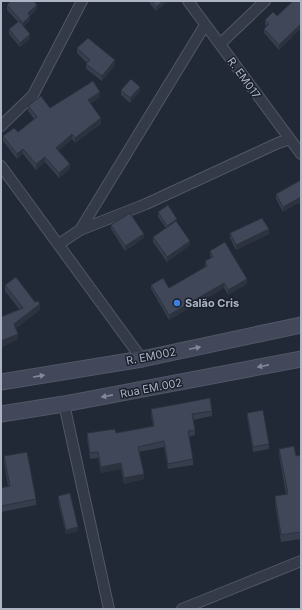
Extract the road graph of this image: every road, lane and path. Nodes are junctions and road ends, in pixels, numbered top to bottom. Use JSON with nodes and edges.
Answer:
{"nodes":[{"id":1,"x":82,"y":1,"type":"edge"},
{"id":2,"x":188,"y":1,"type":"edge"},
{"id":3,"x":265,"y":1,"type":"edge"},
{"id":4,"x":206,"y":25,"type":"junction"},
{"id":5,"x":220,"y":44,"type":"junction"},
{"id":6,"x":1,"y":126,"type":"edge"},
{"id":7,"x":297,"y":146,"type":"edge"},
{"id":8,"x":1,"y":166,"type":"edge"},
{"id":9,"x":80,"y":230,"type":"junction"},
{"id":10,"x":59,"y":244,"type":"junction"},
{"id":11,"x":301,"y":326,"type":"edge"},
{"id":12,"x":142,"y":359,"type":"junction"},
{"id":13,"x":301,"y":359,"type":"edge"},
{"id":14,"x":1,"y":382,"type":"edge"},
{"id":15,"x":64,"y":404,"type":"junction"},
{"id":16,"x":1,"y":414,"type":"edge"},
{"id":17,"x":301,"y":561,"type":"edge"},
{"id":18,"x":109,"y":609,"type":"edge"},
{"id":19,"x":182,"y":609,"type":"edge"}],
"edges":[{"from":1,"to":6,"type":"street"},
{"from":2,"to":4,"type":"street","name":"R. EM017"},
{"from":3,"to":5,"type":"street"},
{"from":4,"to":5,"type":"street","name":"R. EM017"},
{"from":4,"to":9,"type":"street"},
{"from":5,"to":7,"type":"street","name":"R. EM017"},
{"from":7,"to":9,"type":"street"},
{"from":8,"to":10,"type":"street"},
{"from":9,"to":10,"type":"street"},
{"from":10,"to":12,"type":"street"},
{"from":12,"to":11,"type":"street","name":"R. EM002","one_way":true},
{"from":14,"to":12,"type":"street","name":"R. EM002","one_way":true},
{"from":13,"to":15,"type":"street","name":"Rua EM.002","one_way":true},
{"from":15,"to":16,"type":"street","name":"Rua EM.002"},
{"from":15,"to":18,"type":"street"},
{"from":17,"to":19,"type":"street"}]}
